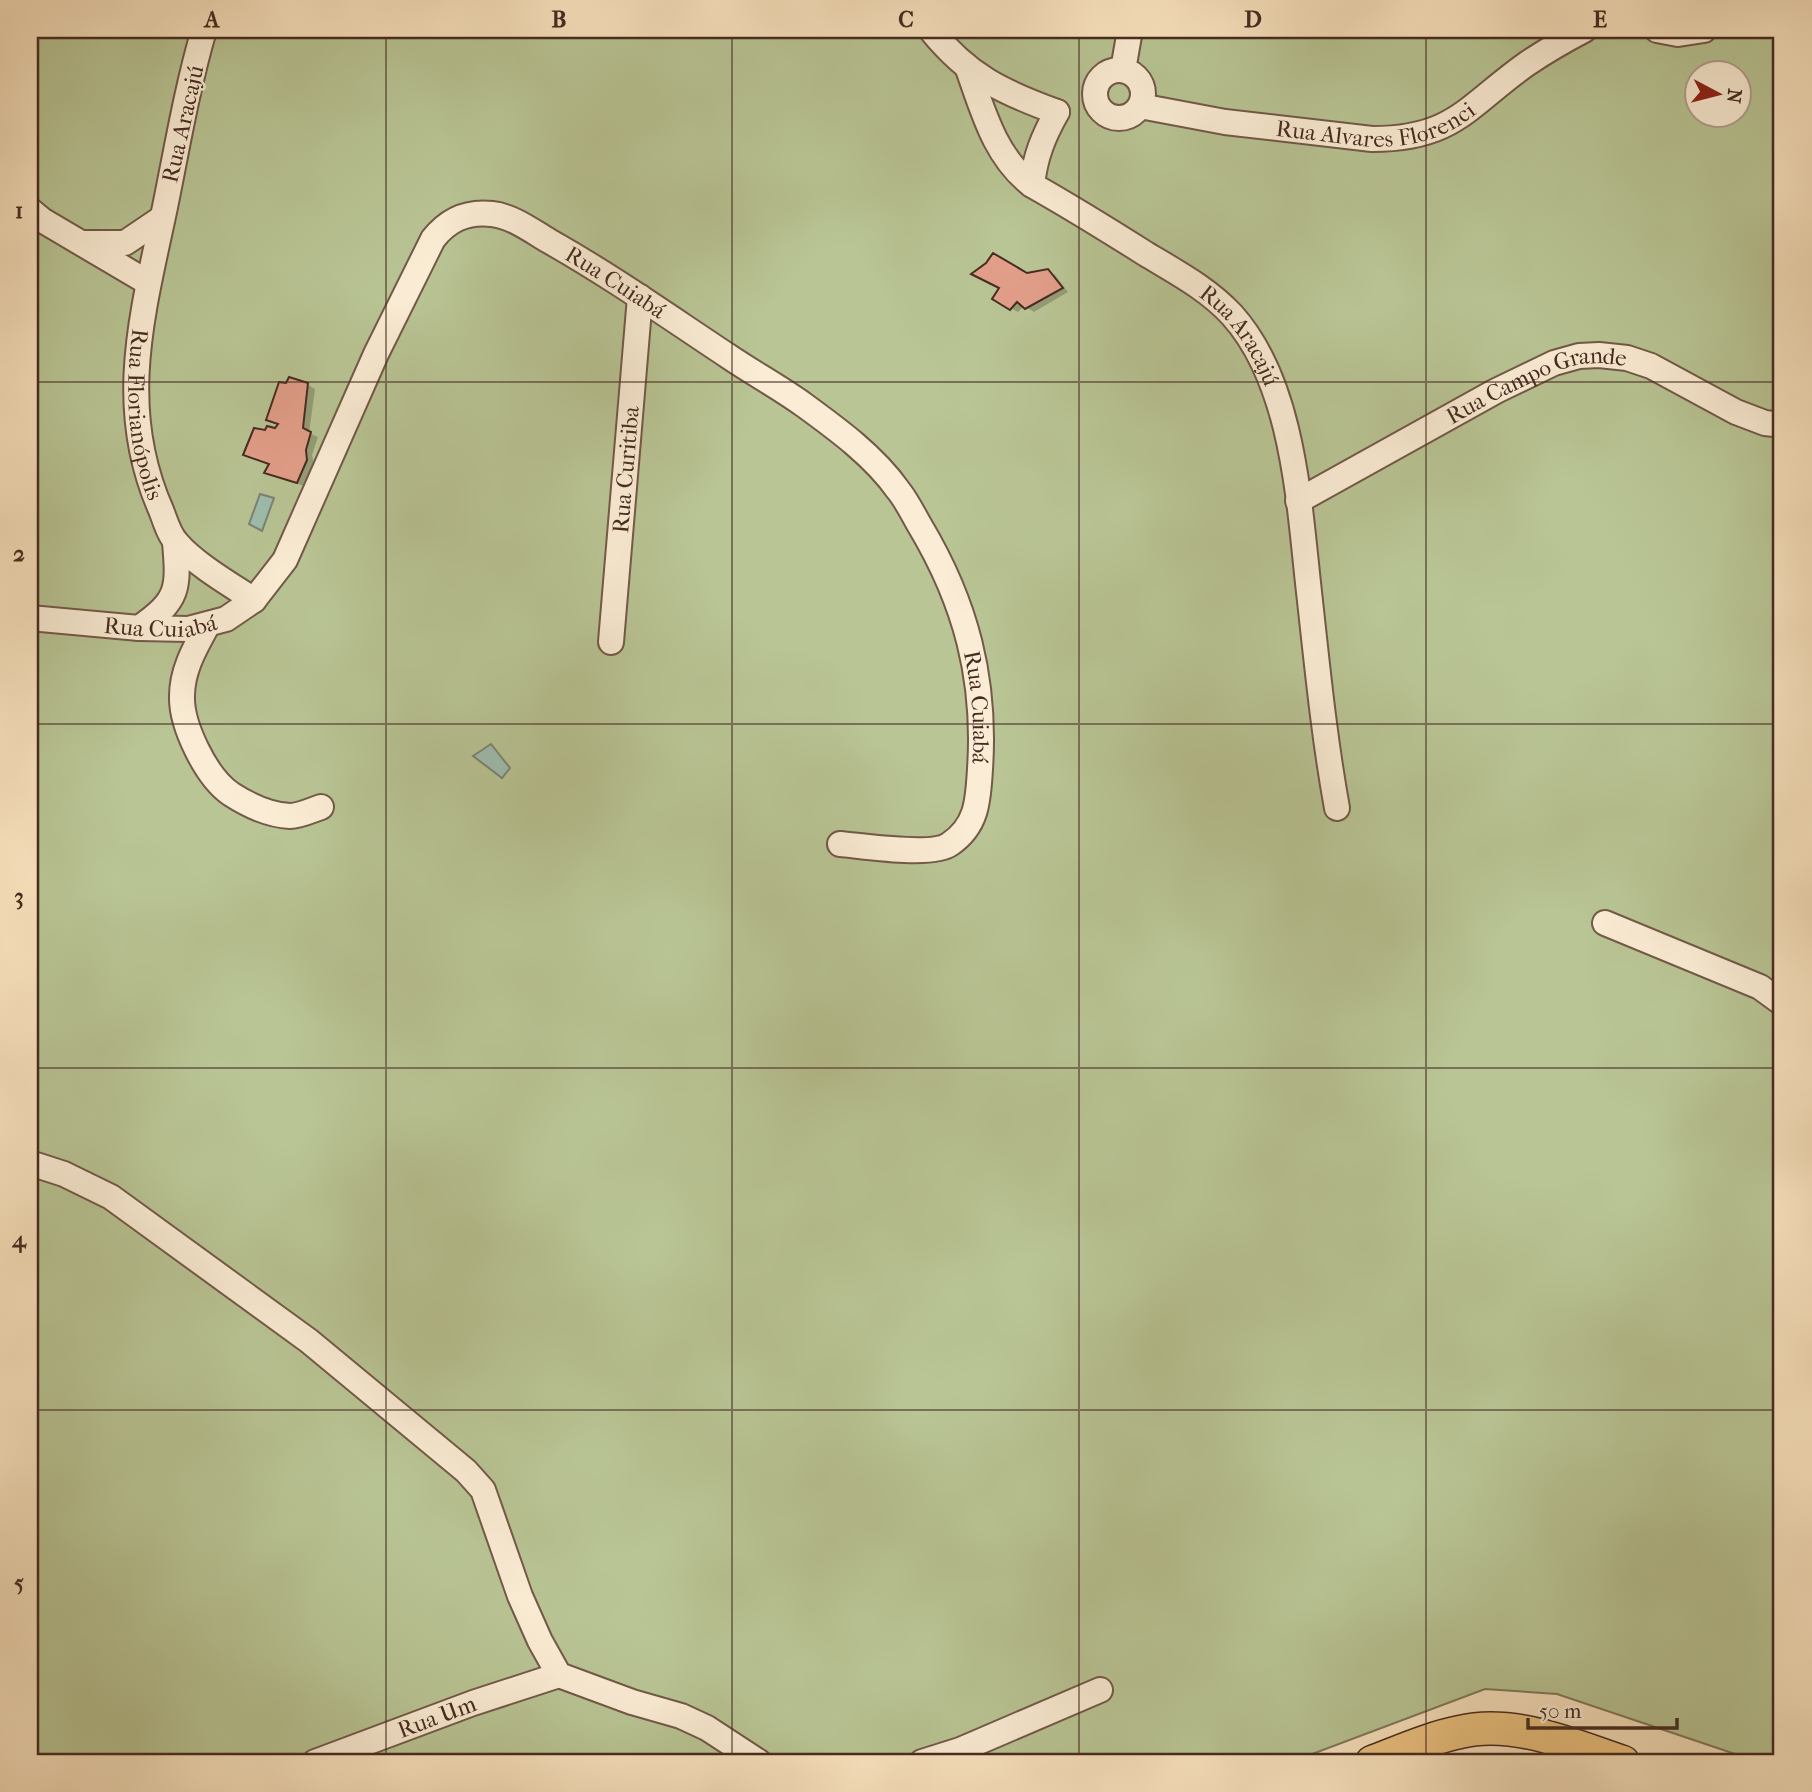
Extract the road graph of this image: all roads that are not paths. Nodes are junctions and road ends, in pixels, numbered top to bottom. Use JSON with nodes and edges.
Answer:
{"nodes":[{"id":1,"x":204,"y":30,"type":"edge"},
{"id":2,"x":931,"y":30,"type":"edge"},
{"id":3,"x":1130,"y":30,"type":"edge"},
{"id":4,"x":1584,"y":30,"type":"edge"},
{"id":5,"x":1657,"y":30,"type":"edge"},
{"id":6,"x":1704,"y":30,"type":"edge"},
{"id":7,"x":968,"y":69,"type":"junction"},
{"id":8,"x":1123,"y":70,"type":"junction"},
{"id":9,"x":1096,"y":101,"type":"junction"},
{"id":10,"x":1140,"y":106,"type":"junction"},
{"id":11,"x":1056,"y":112,"type":"junction"},
{"id":12,"x":1032,"y":185,"type":"junction"},
{"id":13,"x":30,"y":210,"type":"edge"},
{"id":14,"x":162,"y":218,"type":"junction"},
{"id":15,"x":78,"y":242,"type":"junction"},
{"id":16,"x":148,"y":282,"type":"junction"},
{"id":17,"x":640,"y":297,"type":"junction"},
{"id":18,"x":1782,"y":425,"type":"edge"},
{"id":19,"x":1298,"y":501,"type":"junction"},
{"id":20,"x":175,"y":542,"type":"junction"},
{"id":21,"x":254,"y":600,"type":"junction"},
{"id":22,"x":30,"y":618,"type":"edge"},
{"id":23,"x":207,"y":626,"type":"junction"},
{"id":24,"x":139,"y":628,"type":"junction"},
{"id":25,"x":611,"y":642,"type":"dead end"},
{"id":26,"x":321,"y":807,"type":"dead end"},
{"id":27,"x":1338,"y":808,"type":"dead end"},
{"id":28,"x":840,"y":844,"type":"dead end"},
{"id":29,"x":1605,"y":923,"type":"dead end"},
{"id":30,"x":1782,"y":1003,"type":"edge"},
{"id":31,"x":30,"y":1163,"type":"edge"},
{"id":32,"x":559,"y":1675,"type":"junction"},
{"id":33,"x":1100,"y":1690,"type":"dead end"},
{"id":34,"x":315,"y":1762,"type":"edge"},
{"id":35,"x":760,"y":1762,"type":"edge"},
{"id":36,"x":922,"y":1762,"type":"edge"},
{"id":37,"x":1373,"y":1762,"type":"edge"},
{"id":38,"x":1623,"y":1762,"type":"edge"}],
"edges":[{"from":1,"to":14,"type":"street","name":"Rua Aracajú"},
{"from":2,"to":7,"type":"street"},
{"from":3,"to":8,"type":"street"},
{"from":4,"to":10,"type":"street","name":"Rua Alvares Florenci"},
{"from":5,"to":6,"type":"street"},
{"from":7,"to":11,"type":"street"},
{"from":7,"to":12,"type":"street","name":"Rua Aracajú"},
{"from":8,"to":9,"type":"street"},
{"from":8,"to":10,"type":"street"},
{"from":9,"to":10,"type":"street"},
{"from":9,"to":11,"type":"street"},
{"from":11,"to":12,"type":"street"},
{"from":12,"to":19,"type":"street","name":"Rua Aracajú"},
{"from":13,"to":15,"type":"street"},
{"from":14,"to":15,"type":"street"},
{"from":14,"to":16,"type":"street","name":"Rua Aracajú"},
{"from":15,"to":16,"type":"street"},
{"from":16,"to":20,"type":"street","name":"Rua Florianópolis"},
{"from":17,"to":21,"type":"street","name":"Rua Cuiabá"},
{"from":17,"to":25,"type":"street","name":"Rua Curitiba"},
{"from":17,"to":28,"type":"street","name":"Rua Cuiabá"},
{"from":18,"to":19,"type":"street","name":"Rua Campo Grande"},
{"from":19,"to":27,"type":"street","name":"Rua Aracajú"},
{"from":20,"to":21,"type":"street","name":"Rua Florianópolis"},
{"from":20,"to":24,"type":"street","name":"Rua Florianópolis"},
{"from":21,"to":23,"type":"street","name":"Rua Cuiabá"},
{"from":22,"to":24,"type":"street","name":"Rua Cuiabá"},
{"from":23,"to":24,"type":"street","name":"Rua Cuiabá"},
{"from":23,"to":26,"type":"street"},
{"from":29,"to":30,"type":"street"},
{"from":31,"to":32,"type":"street"},
{"from":32,"to":34,"type":"street","name":"Rua Um"},
{"from":32,"to":35,"type":"street"},
{"from":33,"to":36,"type":"street"},
{"from":37,"to":38,"type":"main road"}]}
